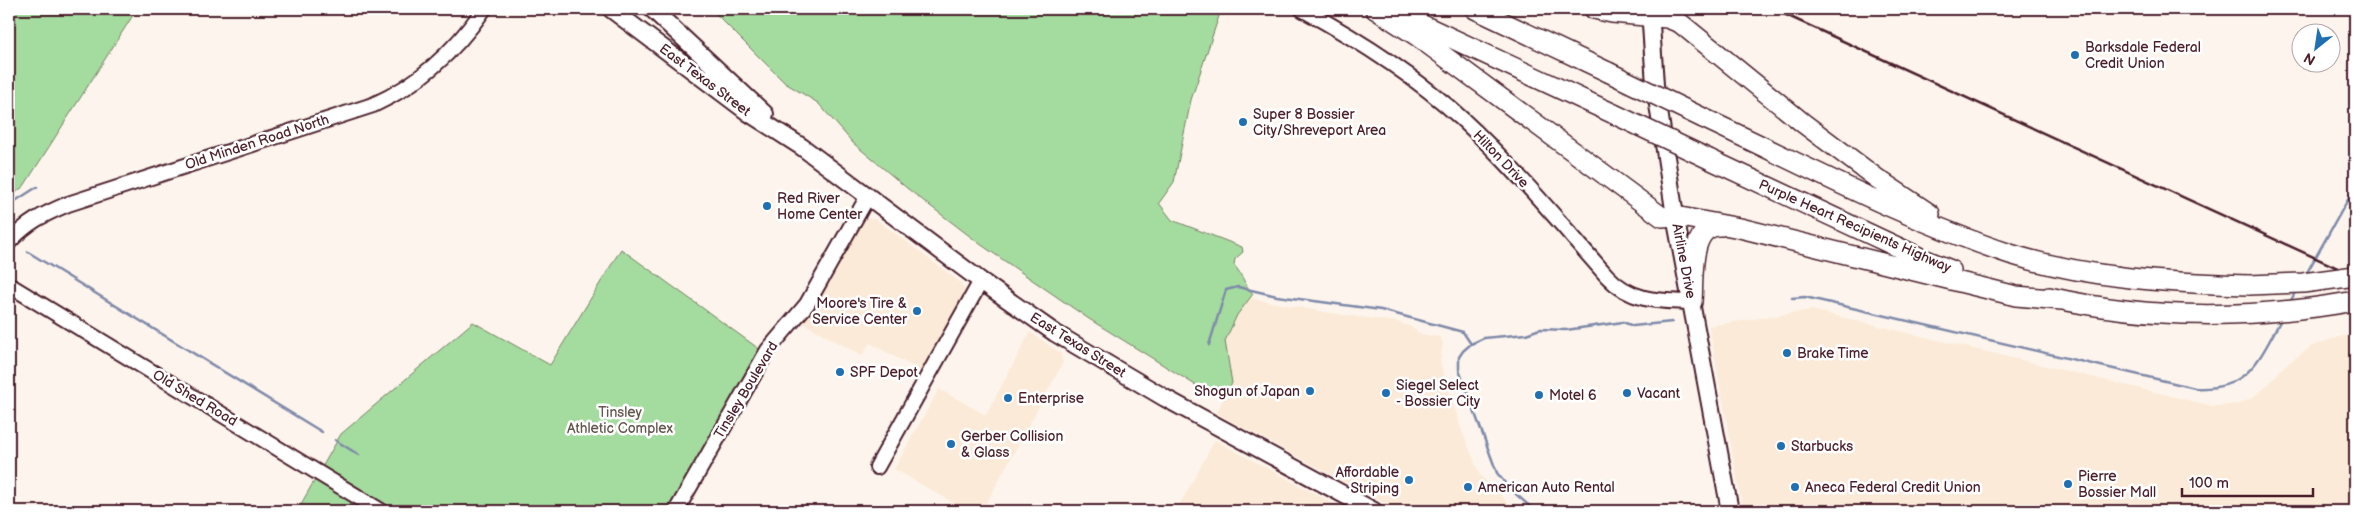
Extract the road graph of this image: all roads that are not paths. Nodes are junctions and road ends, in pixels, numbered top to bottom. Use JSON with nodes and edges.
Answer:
{"nodes":[{"id":1,"x":484,"y":9,"type":"edge"},
{"id":2,"x":610,"y":9,"type":"edge"},
{"id":3,"x":652,"y":9,"type":"edge"},
{"id":4,"x":669,"y":9,"type":"edge"},
{"id":5,"x":1302,"y":9,"type":"edge"},
{"id":6,"x":1376,"y":9,"type":"edge"},
{"id":7,"x":1388,"y":9,"type":"edge"},
{"id":8,"x":1475,"y":9,"type":"edge"},
{"id":9,"x":1594,"y":9,"type":"edge"},
{"id":10,"x":1649,"y":12,"type":"edge"},
{"id":11,"x":764,"y":113,"type":"junction"},
{"id":12,"x":802,"y":147,"type":"junction"},
{"id":13,"x":868,"y":196,"type":"junction"},
{"id":14,"x":1675,"y":216,"type":"junction"},
{"id":15,"x":1740,"y":228,"type":"junction"},
{"id":16,"x":9,"y":242,"type":"edge"},
{"id":17,"x":1981,"y":243,"type":"junction"},
{"id":18,"x":2355,"y":276,"type":"edge"},
{"id":19,"x":981,"y":281,"type":"junction"},
{"id":20,"x":9,"y":285,"type":"edge"},
{"id":21,"x":2062,"y":300,"type":"junction"},
{"id":22,"x":2355,"y":301,"type":"edge"},
{"id":23,"x":1692,"y":302,"type":"junction"},
{"id":24,"x":877,"y":467,"type":"dead end"},
{"id":25,"x":381,"y":511,"type":"edge"},
{"id":26,"x":676,"y":511,"type":"edge"},
{"id":27,"x":1374,"y":511,"type":"edge"},
{"id":28,"x":1730,"y":511,"type":"edge"}],
"edges":[{"from":1,"to":16,"type":"street","name":"Old Minden Road North"},
{"from":2,"to":12,"type":"main road","name":"East Texas Street"},
{"from":3,"to":11,"type":"main road","name":"East Texas Street"},
{"from":4,"to":11,"type":"main road"},
{"from":5,"to":23,"type":"street","name":"Hilton Drive"},
{"from":6,"to":14,"type":"highway"},
{"from":7,"to":21,"type":"highway","name":"Purple Heart Recipients Highway","bridge":true},
{"from":8,"to":17,"type":"highway","bridge":true},
{"from":9,"to":10,"type":"highway"},
{"from":10,"to":14,"type":"main road","name":"Airline Drive"},
{"from":10,"to":17,"type":"highway"},
{"from":11,"to":12,"type":"main road","name":"East Texas Street"},
{"from":12,"to":13,"type":"main road","name":"East Texas Street"},
{"from":13,"to":19,"type":"main road","name":"East Texas Street"},
{"from":13,"to":26,"type":"street","name":"Tinsley Boulevard"},
{"from":14,"to":15,"type":"highway"},
{"from":14,"to":23,"type":"main road","name":"Airline Drive"},
{"from":15,"to":21,"type":"highway"},
{"from":15,"to":23,"type":"highway"},
{"from":17,"to":18,"type":"highway","bridge":true},
{"from":19,"to":24,"type":"street"},
{"from":19,"to":27,"type":"main road","name":"East Texas Street"},
{"from":20,"to":25,"type":"street","name":"Old Shed Road"},
{"from":21,"to":22,"type":"highway","name":"Purple Heart Recipients Highway"},
{"from":23,"to":28,"type":"main road","name":"Airline Drive"}]}
